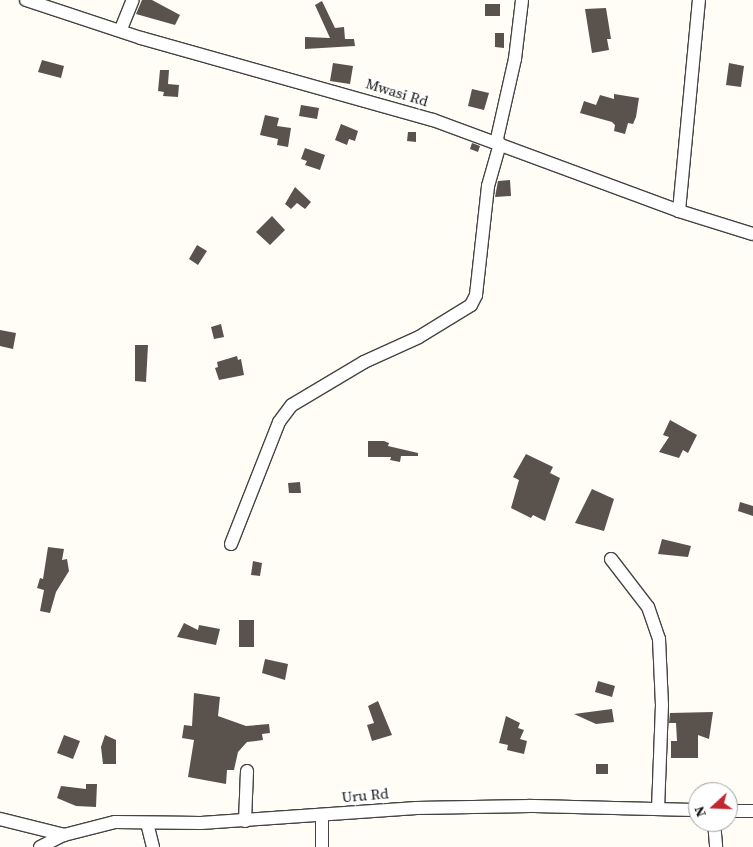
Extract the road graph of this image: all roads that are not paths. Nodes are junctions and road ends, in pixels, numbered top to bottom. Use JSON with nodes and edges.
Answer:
{"nodes":[{"id":1,"x":26,"y":0,"type":"edge"},
{"id":2,"x":133,"y":0,"type":"edge"},
{"id":3,"x":522,"y":0,"type":"edge"},
{"id":4,"x":699,"y":0,"type":"edge"},
{"id":5,"x":121,"y":29,"type":"junction"},
{"id":6,"x":498,"y":143,"type":"junction"},
{"id":7,"x":679,"y":211,"type":"junction"},
{"id":8,"x":753,"y":234,"type":"edge"},
{"id":9,"x":231,"y":544,"type":"dead end"},
{"id":10,"x":611,"y":559,"type":"dead end"},
{"id":11,"x":247,"y":771,"type":"dead end"},
{"id":12,"x":658,"y":809,"type":"junction"},
{"id":13,"x":688,"y":810,"type":"edge"},
{"id":14,"x":738,"y":811,"type":"edge"},
{"id":15,"x":753,"y":811,"type":"edge"},
{"id":16,"x":322,"y":815,"type":"junction"},
{"id":17,"x":0,"y":819,"type":"edge"},
{"id":18,"x":245,"y":821,"type":"junction"},
{"id":19,"x":147,"y":823,"type":"junction"},
{"id":20,"x":715,"y":832,"type":"edge"},
{"id":21,"x":64,"y":835,"type":"junction"},
{"id":22,"x":40,"y":847,"type":"edge"},
{"id":23,"x":153,"y":847,"type":"edge"},
{"id":24,"x":322,"y":847,"type":"edge"},
{"id":25,"x":716,"y":847,"type":"edge"}],
"edges":[{"from":1,"to":5,"type":"street","name":"Mwasi Rd"},
{"from":2,"to":5,"type":"street"},
{"from":3,"to":6,"type":"street"},
{"from":4,"to":7,"type":"street"},
{"from":5,"to":6,"type":"street","name":"Mwasi Rd"},
{"from":6,"to":7,"type":"street","name":"Mwasi Rd"},
{"from":6,"to":9,"type":"street"},
{"from":7,"to":8,"type":"street","name":"Mwasi Rd"},
{"from":10,"to":12,"type":"street"},
{"from":11,"to":18,"type":"street"},
{"from":12,"to":13,"type":"street","name":"Uru Rd"},
{"from":12,"to":16,"type":"street","name":"Uru Rd"},
{"from":14,"to":15,"type":"street"},
{"from":16,"to":18,"type":"street","name":"Uru Rd"},
{"from":16,"to":24,"type":"street"},
{"from":17,"to":21,"type":"street"},
{"from":18,"to":19,"type":"street","name":"Uru Rd"},
{"from":19,"to":21,"type":"street","name":"Uru Rd"},
{"from":19,"to":23,"type":"street"},
{"from":20,"to":25,"type":"street"},
{"from":21,"to":22,"type":"street","name":"Uru Rd"}]}
